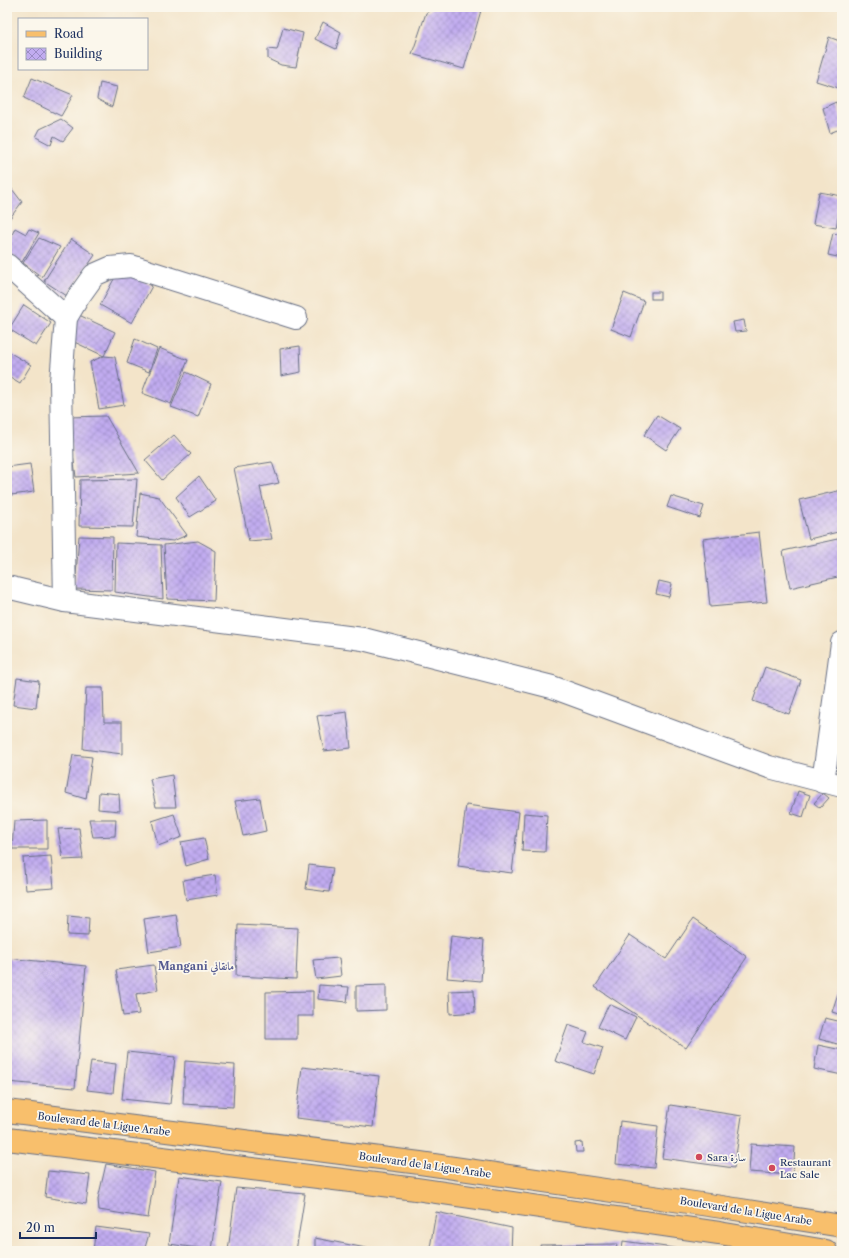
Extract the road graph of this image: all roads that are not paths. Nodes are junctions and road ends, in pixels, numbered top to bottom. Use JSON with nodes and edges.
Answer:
{"nodes":[{"id":1,"x":7,"y":265,"type":"edge"},
{"id":2,"x":66,"y":318,"type":"junction"},
{"id":3,"x":296,"y":318,"type":"dead end"},
{"id":4,"x":7,"y":587,"type":"edge"},
{"id":5,"x":65,"y":601,"type":"junction"},
{"id":6,"x":842,"y":642,"type":"edge"},
{"id":7,"x":832,"y":784,"type":"edge"},
{"id":8,"x":7,"y":1111,"type":"edge"},
{"id":9,"x":172,"y":1133,"type":"junction"},
{"id":10,"x":7,"y":1139,"type":"edge"},
{"id":11,"x":169,"y":1159,"type":"junction"},
{"id":12,"x":420,"y":1163,"type":"junction"},
{"id":13,"x":416,"y":1189,"type":"junction"},
{"id":14,"x":722,"y":1206,"type":"junction"},
{"id":15,"x":842,"y":1226,"type":"edge"},
{"id":16,"x":719,"y":1233,"type":"junction"},
{"id":17,"x":826,"y":1251,"type":"edge"}],
"edges":[{"from":1,"to":2,"type":"street"},
{"from":2,"to":3,"type":"street"},
{"from":2,"to":5,"type":"street"},
{"from":4,"to":5,"type":"street"},
{"from":5,"to":7,"type":"street"},
{"from":6,"to":7,"type":"street"},
{"from":8,"to":9,"type":"main road","name":"Boulevard de la Ligue Arabe"},
{"from":9,"to":11,"type":"main road"},
{"from":9,"to":12,"type":"main road","name":"Boulevard de la Ligue Arabe"},
{"from":10,"to":11,"type":"main road"},
{"from":11,"to":13,"type":"main road"},
{"from":12,"to":13,"type":"main road"},
{"from":12,"to":14,"type":"main road","name":"Boulevard de la Ligue Arabe"},
{"from":13,"to":16,"type":"main road"},
{"from":14,"to":15,"type":"main road","name":"Boulevard de la Ligue Arabe"},
{"from":14,"to":16,"type":"main road"},
{"from":16,"to":17,"type":"main road"}]}
